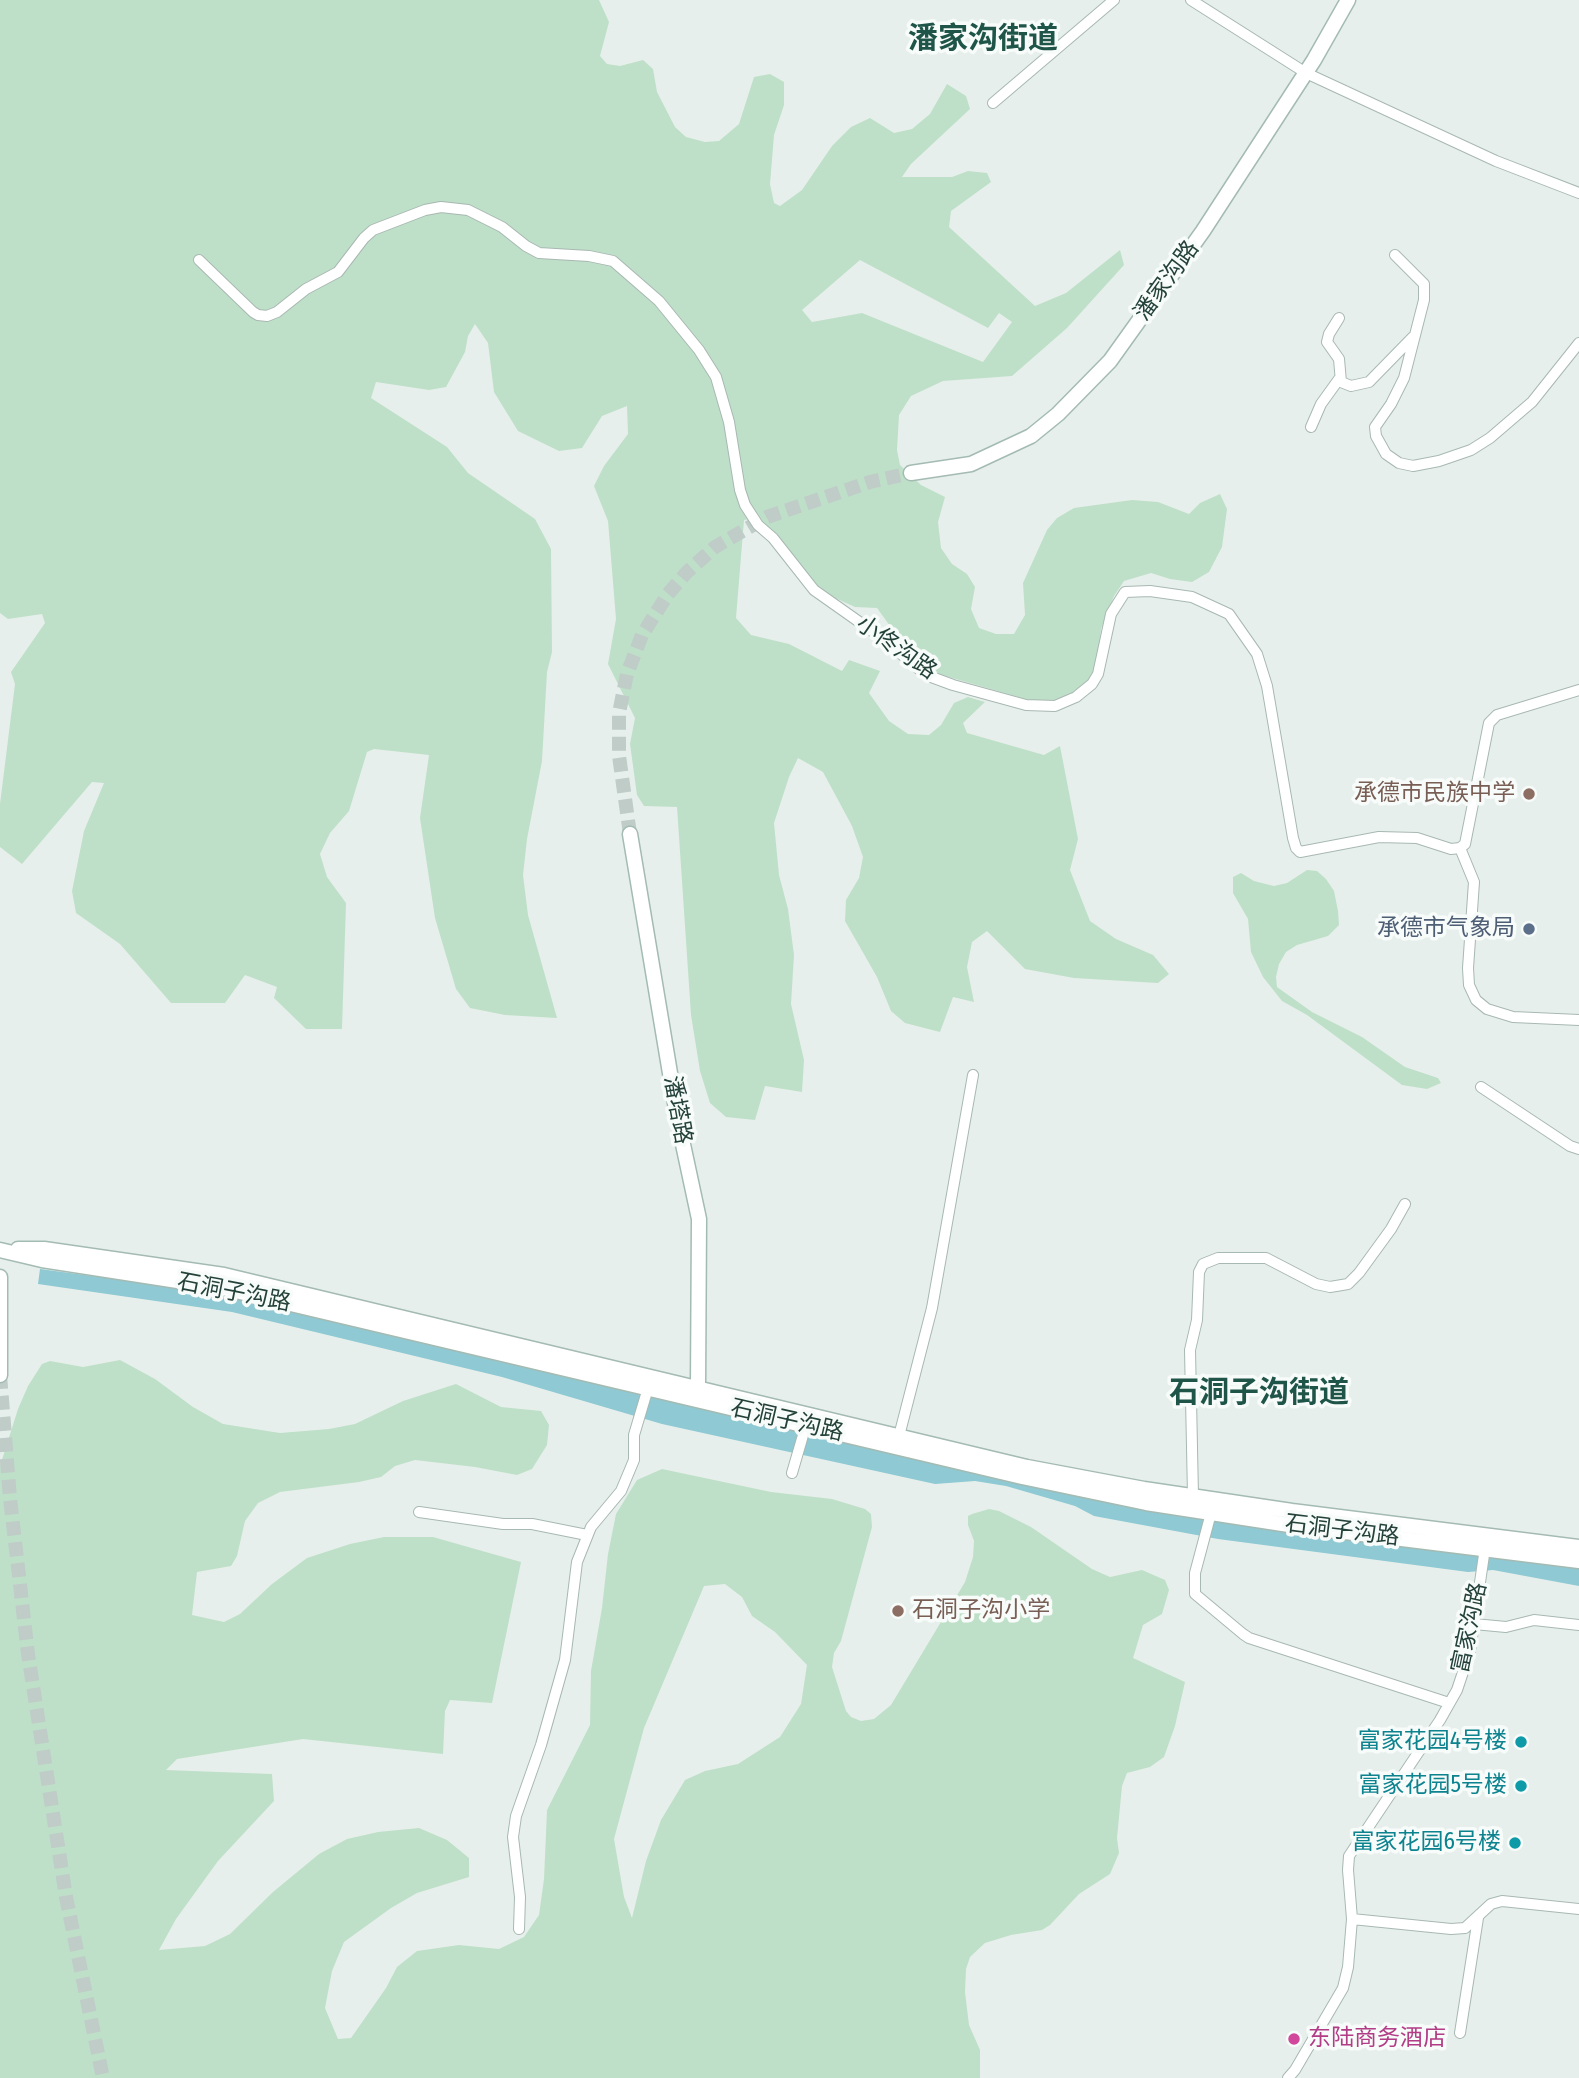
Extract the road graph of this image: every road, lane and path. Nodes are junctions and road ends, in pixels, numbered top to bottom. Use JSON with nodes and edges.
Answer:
{"nodes":[{"id":1,"x":1114,"y":0,"type":"edge"},
{"id":2,"x":1191,"y":0,"type":"edge"},
{"id":3,"x":1348,"y":0,"type":"edge"},
{"id":4,"x":1306,"y":72,"type":"junction"},
{"id":5,"x":993,"y":103,"type":"dead end"},
{"id":6,"x":1579,"y":193,"type":"edge"},
{"id":7,"x":1395,"y":255,"type":"dead end"},
{"id":8,"x":199,"y":260,"type":"dead end"},
{"id":9,"x":1339,"y":318,"type":"dead end"},
{"id":10,"x":1416,"y":333,"type":"junction"},
{"id":11,"x":1579,"y":343,"type":"edge"},
{"id":12,"x":1339,"y":379,"type":"junction"},
{"id":13,"x":1311,"y":427,"type":"dead end"},
{"id":14,"x":911,"y":473,"type":"tunnel mouth"},
{"id":15,"x":1579,"y":690,"type":"edge"},
{"id":16,"x":630,"y":834,"type":"tunnel mouth"},
{"id":17,"x":1460,"y":848,"type":"junction"},
{"id":18,"x":1579,"y":1020,"type":"edge"},
{"id":19,"x":974,"y":1075,"type":"dead end"},
{"id":20,"x":1481,"y":1087,"type":"dead end"},
{"id":21,"x":1579,"y":1149,"type":"edge"},
{"id":22,"x":1405,"y":1204,"type":"dead end"},
{"id":23,"x":0,"y":1249,"type":"edge"},
{"id":24,"x":0,"y":1277,"type":"edge"},
{"id":25,"x":1,"y":1375,"type":"edge"},
{"id":26,"x":698,"y":1387,"type":"junction"},
{"id":27,"x":647,"y":1390,"type":"junction"},
{"id":28,"x":805,"y":1428,"type":"junction"},
{"id":29,"x":900,"y":1436,"type":"junction"},
{"id":30,"x":792,"y":1473,"type":"dead end"},
{"id":31,"x":1193,"y":1496,"type":"junction"},
{"id":32,"x":419,"y":1512,"type":"dead end"},
{"id":33,"x":1211,"y":1514,"type":"junction"},
{"id":34,"x":587,"y":1535,"type":"junction"},
{"id":35,"x":1579,"y":1547,"type":"edge"},
{"id":36,"x":1485,"y":1550,"type":"junction"},
{"id":37,"x":1579,"y":1561,"type":"edge"},
{"id":38,"x":1474,"y":1624,"type":"junction"},
{"id":39,"x":1579,"y":1625,"type":"edge"},
{"id":40,"x":1449,"y":1703,"type":"junction"},
{"id":41,"x":1579,"y":1909,"type":"edge"},
{"id":42,"x":1478,"y":1918,"type":"junction"},
{"id":43,"x":1352,"y":1919,"type":"junction"},
{"id":44,"x":519,"y":1929,"type":"dead end"},
{"id":45,"x":1460,"y":2033,"type":"dead end"},
{"id":46,"x":1288,"y":2078,"type":"edge"}],
"edges":[{"from":1,"to":5,"type":"street"},
{"from":2,"to":4,"type":"street"},
{"from":3,"to":4,"type":"main road","name":"潘家沟路"},
{"from":4,"to":6,"type":"street"},
{"from":4,"to":14,"type":"main road","name":"潘家沟路"},
{"from":7,"to":10,"type":"street"},
{"from":8,"to":17,"type":"street","name":"小佟沟路"},
{"from":9,"to":12,"type":"street"},
{"from":10,"to":11,"type":"street"},
{"from":10,"to":12,"type":"street"},
{"from":12,"to":13,"type":"street"},
{"from":15,"to":17,"type":"street"},
{"from":16,"to":26,"type":"main road","name":"潘塔路"},
{"from":17,"to":18,"type":"street"},
{"from":19,"to":29,"type":"street"},
{"from":20,"to":21,"type":"street"},
{"from":22,"to":31,"type":"street"},
{"from":23,"to":26,"type":"main road","name":"石洞子沟路"},
{"from":23,"to":27,"type":"main road","name":"石洞子沟路"},
{"from":24,"to":25,"type":"main road"},
{"from":26,"to":29,"type":"main road","name":"石洞子沟路"},
{"from":27,"to":28,"type":"main road","name":"石洞子沟路"},
{"from":27,"to":34,"type":"street"},
{"from":28,"to":30,"type":"street"},
{"from":28,"to":33,"type":"main road","name":"石洞子沟路"},
{"from":29,"to":31,"type":"main road","name":"石洞子沟路"},
{"from":31,"to":35,"type":"main road","name":"石洞子沟路"},
{"from":32,"to":34,"type":"street"},
{"from":33,"to":36,"type":"main road","name":"石洞子沟路"},
{"from":33,"to":40,"type":"street"},
{"from":34,"to":44,"type":"street"},
{"from":36,"to":37,"type":"main road","name":"石洞子沟路"},
{"from":36,"to":38,"type":"street","name":"富家沟路"},
{"from":38,"to":39,"type":"street"},
{"from":38,"to":40,"type":"street","name":"富家沟路"},
{"from":40,"to":43,"type":"street","name":"富家沟路"},
{"from":41,"to":42,"type":"street"},
{"from":42,"to":43,"type":"street"},
{"from":42,"to":45,"type":"street"},
{"from":43,"to":46,"type":"street","name":"富家沟路"}]}
